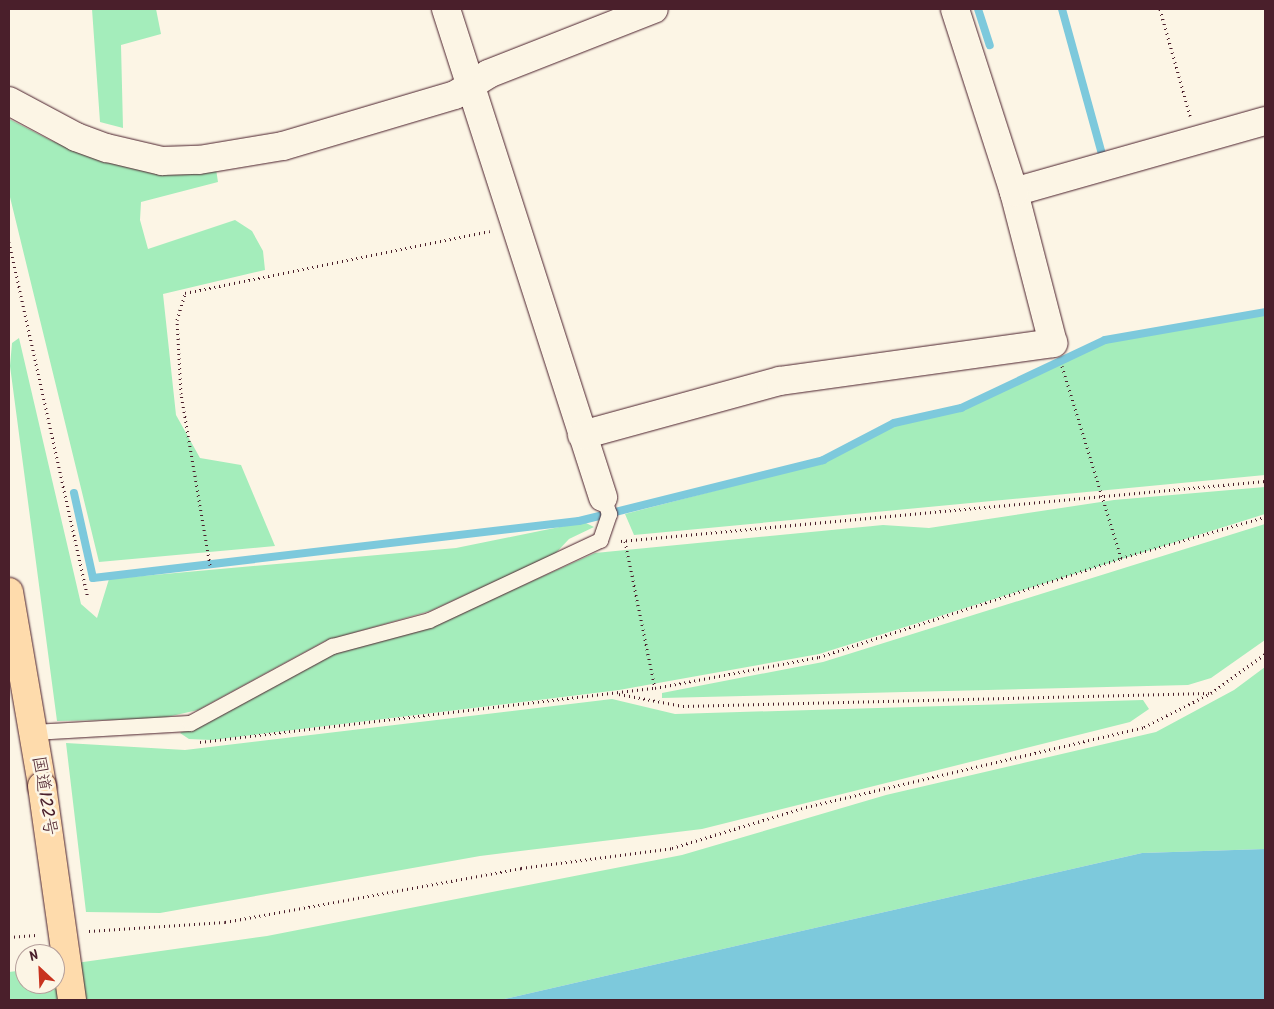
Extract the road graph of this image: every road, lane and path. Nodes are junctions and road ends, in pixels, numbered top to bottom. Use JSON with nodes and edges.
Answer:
{"nodes":[{"id":1,"x":446,"y":9,"type":"edge"},
{"id":2,"x":654,"y":9,"type":"edge"},
{"id":3,"x":955,"y":9,"type":"edge"},
{"id":4,"x":1160,"y":9,"type":"edge"},
{"id":5,"x":470,"y":85,"type":"junction"},
{"id":6,"x":9,"y":101,"type":"edge"},
{"id":7,"x":1265,"y":121,"type":"edge"},
{"id":8,"x":1197,"y":140,"type":"junction"},
{"id":9,"x":1014,"y":192,"type":"junction"},
{"id":10,"x":515,"y":226,"type":"junction"},
{"id":11,"x":9,"y":242,"type":"edge"},
{"id":12,"x":1059,"y":356,"type":"dead end"},
{"id":13,"x":582,"y":435,"type":"junction"},
{"id":14,"x":1265,"y":481,"type":"edge"},
{"id":15,"x":1103,"y":494,"type":"junction"},
{"id":16,"x":603,"y":497,"type":"joint"},
{"id":17,"x":1265,"y":517,"type":"edge"},
{"id":18,"x":600,"y":540,"type":"junction"},
{"id":19,"x":624,"y":541,"type":"junction"},
{"id":20,"x":1121,"y":558,"type":"junction"},
{"id":21,"x":210,"y":565,"type":"dead end"},
{"id":22,"x":9,"y":592,"type":"edge"},
{"id":23,"x":88,"y":597,"type":"dead end"},
{"id":24,"x":1265,"y":654,"type":"edge"},
{"id":25,"x":655,"y":688,"type":"junction"},
{"id":26,"x":616,"y":693,"type":"junction"},
{"id":27,"x":1211,"y":693,"type":"junction"},
{"id":28,"x":32,"y":732,"type":"junction"},
{"id":29,"x":194,"y":742,"type":"dead end"},
{"id":30,"x":85,"y":931,"type":"dead end"},
{"id":31,"x":47,"y":934,"type":"dead end"},
{"id":32,"x":9,"y":937,"type":"edge"},
{"id":33,"x":72,"y":1000,"type":"edge"}],
"edges":[{"from":1,"to":5,"type":"street"},
{"from":2,"to":5,"type":"street"},
{"from":3,"to":9,"type":"street"},
{"from":4,"to":8,"type":"path"},
{"from":5,"to":6,"type":"street"},
{"from":5,"to":10,"type":"street"},
{"from":7,"to":8,"type":"street"},
{"from":8,"to":9,"type":"street"},
{"from":9,"to":13,"type":"street"},
{"from":10,"to":13,"type":"street"},
{"from":10,"to":21,"type":"path"},
{"from":11,"to":23,"type":"path"},
{"from":12,"to":15,"type":"path"},
{"from":13,"to":16,"type":"street"},
{"from":14,"to":15,"type":"path"},
{"from":15,"to":19,"type":"path"},
{"from":15,"to":20,"type":"path"},
{"from":16,"to":18,"type":"lane"},
{"from":17,"to":20,"type":"path"},
{"from":18,"to":19,"type":"path"},
{"from":18,"to":28,"type":"lane"},
{"from":19,"to":25,"type":"path"},
{"from":20,"to":25,"type":"path"},
{"from":22,"to":28,"type":"highway","name":"国道122号"},
{"from":24,"to":27,"type":"path"},
{"from":25,"to":26,"type":"path"},
{"from":26,"to":27,"type":"path"},
{"from":26,"to":29,"type":"path"},
{"from":27,"to":30,"type":"path"},
{"from":28,"to":33,"type":"highway","name":"国道122号","bridge":true},
{"from":31,"to":32,"type":"path"}]}
